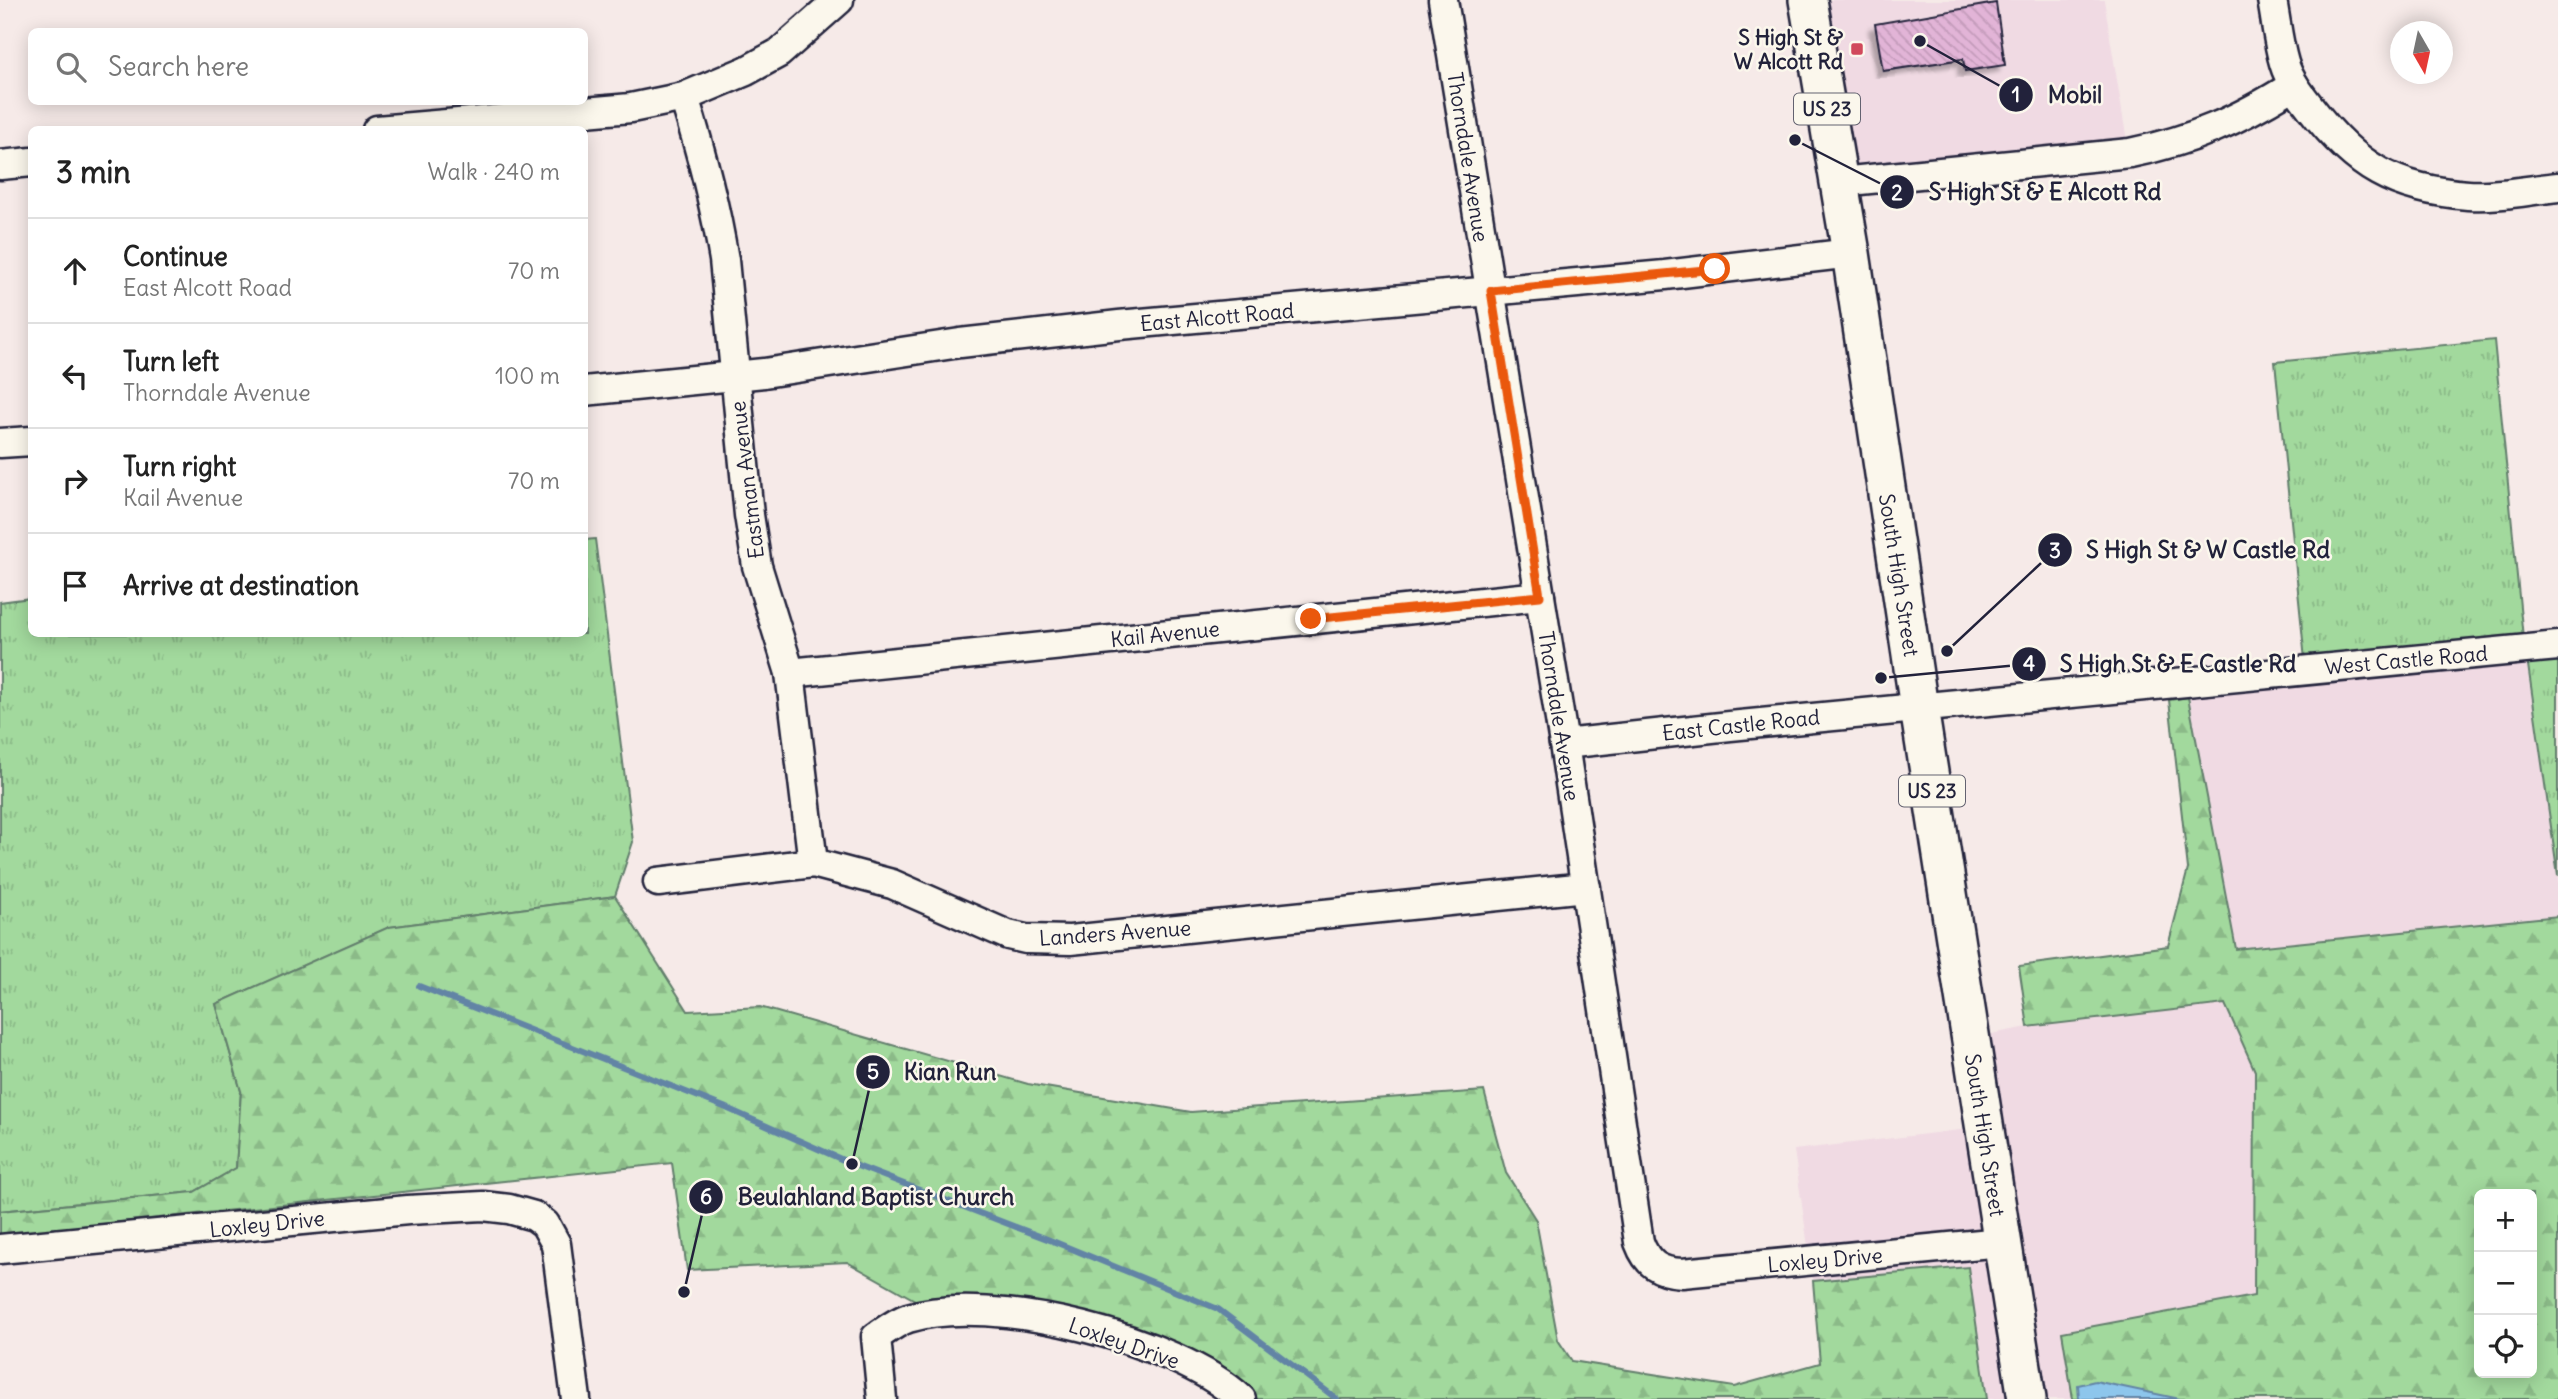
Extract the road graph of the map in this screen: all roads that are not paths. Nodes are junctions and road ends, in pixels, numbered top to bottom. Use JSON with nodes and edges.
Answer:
{"nodes":[{"id":1,"x":839,"y":0,"type":"edge"},
{"id":2,"x":1443,"y":0,"type":"edge"},
{"id":3,"x":1808,"y":0,"type":"edge"},
{"id":4,"x":2272,"y":0,"type":"edge"},
{"id":5,"x":2294,"y":85,"type":"junction"},
{"id":6,"x":684,"y":97,"type":"junction"},
{"id":7,"x":421,"y":126,"type":"edge"},
{"id":8,"x":28,"y":162,"type":"edge"},
{"id":9,"x":0,"y":165,"type":"edge"},
{"id":10,"x":1840,"y":182,"type":"junction"},
{"id":11,"x":2558,"y":187,"type":"edge"},
{"id":12,"x":1852,"y":253,"type":"junction"},
{"id":13,"x":1491,"y":291,"type":"junction"},
{"id":14,"x":736,"y":376,"type":"junction"},
{"id":15,"x":588,"y":391,"type":"edge"},
{"id":16,"x":28,"y":441,"type":"edge"},
{"id":17,"x":0,"y":443,"type":"edge"},
{"id":18,"x":1540,"y":596,"type":"junction"},
{"id":19,"x":2558,"y":646,"type":"edge"},
{"id":20,"x":790,"y":673,"type":"junction"},
{"id":21,"x":1919,"y":708,"type":"junction"},
{"id":22,"x":1563,"y":744,"type":"junction"},
{"id":23,"x":813,"y":863,"type":"junction"},
{"id":24,"x":658,"y":882,"type":"dead end"},
{"id":25,"x":1586,"y":887,"type":"junction"},
{"id":26,"x":2001,"y":1242,"type":"junction"},
{"id":27,"x":0,"y":1249,"type":"edge"},
{"id":28,"x":1651,"y":1265,"type":"joint"},
{"id":29,"x":576,"y":1399,"type":"edge"},
{"id":30,"x":881,"y":1399,"type":"edge"},
{"id":31,"x":1241,"y":1399,"type":"edge"},
{"id":32,"x":2027,"y":1399,"type":"edge"}],
"edges":[{"from":1,"to":6,"type":"street"},
{"from":2,"to":13,"type":"street","name":"Thorndale Avenue"},
{"from":3,"to":10,"type":"main road","name":"South High Street","number":"US 23"},
{"from":4,"to":5,"type":"street"},
{"from":5,"to":10,"type":"street"},
{"from":5,"to":11,"type":"street"},
{"from":6,"to":7,"type":"street"},
{"from":6,"to":14,"type":"street","name":"Eastman Avenue"},
{"from":8,"to":9,"type":"street"},
{"from":10,"to":12,"type":"main road","name":"South High Street","number":"US 23"},
{"from":12,"to":13,"type":"street","name":"East Alcott Road"},
{"from":12,"to":21,"type":"main road","name":"South High Street","number":"US 23"},
{"from":13,"to":14,"type":"street","name":"East Alcott Road"},
{"from":13,"to":18,"type":"street","name":"Thorndale Avenue"},
{"from":14,"to":15,"type":"street","name":"East Alcott Road"},
{"from":14,"to":20,"type":"street","name":"Eastman Avenue"},
{"from":16,"to":17,"type":"street"},
{"from":18,"to":20,"type":"street","name":"Kail Avenue"},
{"from":18,"to":22,"type":"street","name":"Thorndale Avenue"},
{"from":19,"to":21,"type":"street","name":"West Castle Road"},
{"from":20,"to":23,"type":"street","name":"Eastman Avenue"},
{"from":21,"to":22,"type":"street","name":"East Castle Road"},
{"from":21,"to":26,"type":"main road","name":"South High Street","number":"US 23"},
{"from":22,"to":25,"type":"street","name":"Thorndale Avenue"},
{"from":23,"to":24,"type":"street","name":"Landers Avenue"},
{"from":23,"to":25,"type":"street","name":"Landers Avenue"},
{"from":25,"to":28,"type":"street","name":"Thorndale Avenue"},
{"from":26,"to":28,"type":"street","name":"Loxley Drive"},
{"from":26,"to":32,"type":"main road","name":"South High Street","number":"US 23"},
{"from":27,"to":29,"type":"street","name":"Loxley Drive"},
{"from":30,"to":31,"type":"street","name":"Loxley Drive"}]}
